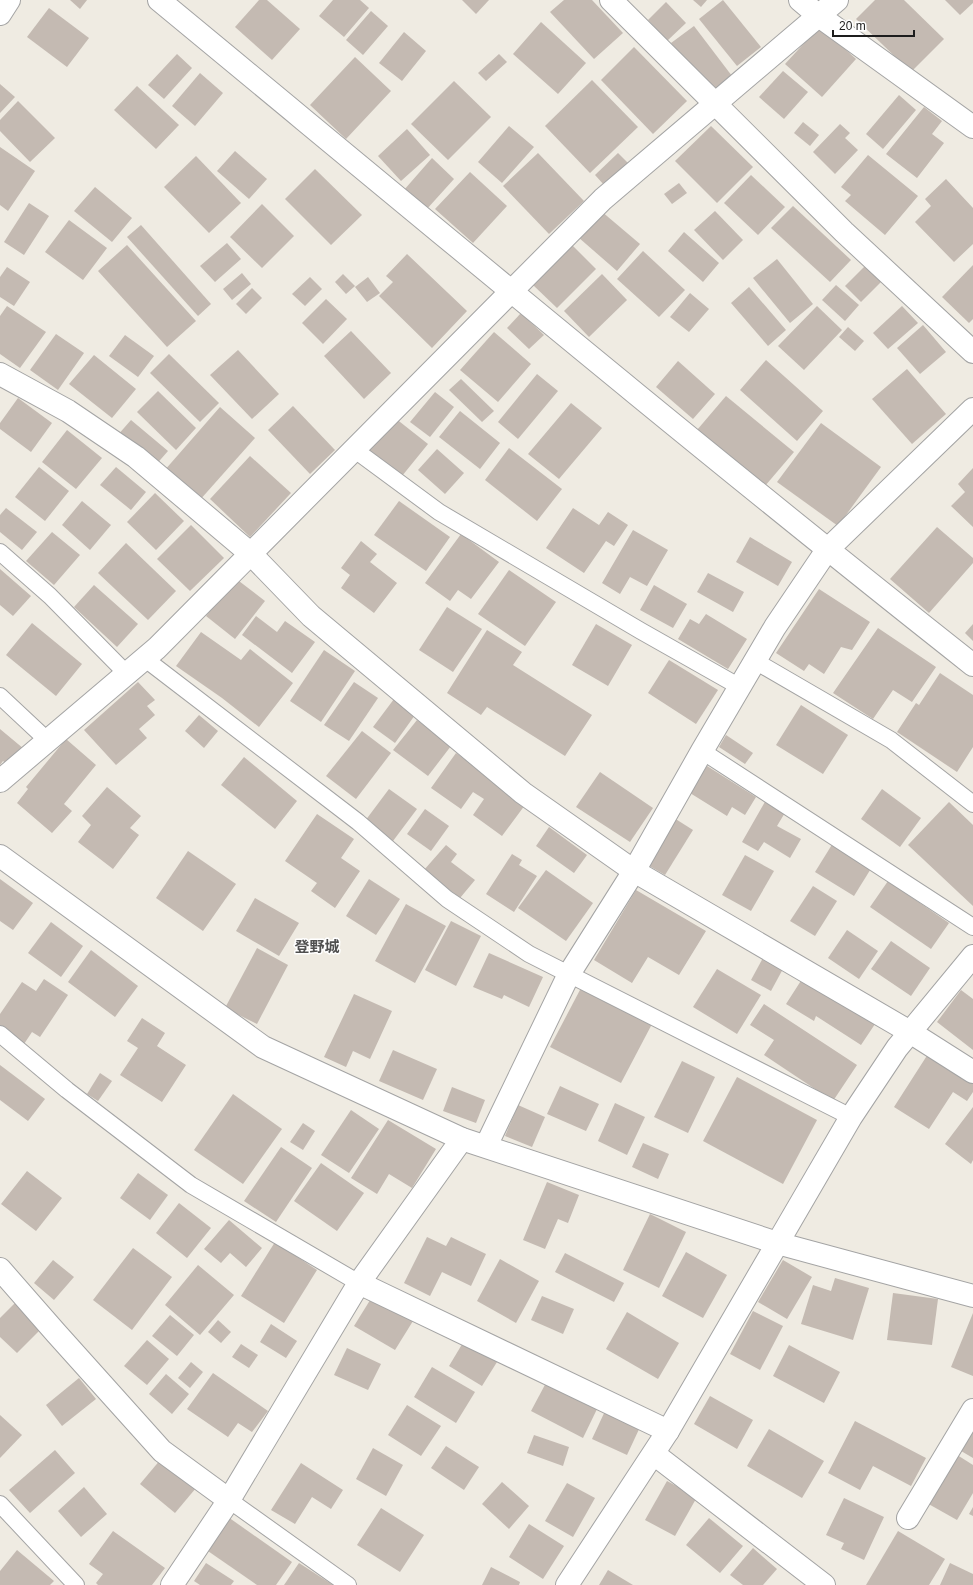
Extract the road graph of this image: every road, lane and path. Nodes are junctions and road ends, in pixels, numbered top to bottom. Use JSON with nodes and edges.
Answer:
{"nodes":[{"id":1,"x":9,"y":0,"type":"edge"},
{"id":2,"x":159,"y":0,"type":"edge"},
{"id":3,"x":611,"y":0,"type":"edge"},
{"id":4,"x":800,"y":0,"type":"edge"},
{"id":5,"x":837,"y":0,"type":"edge"},
{"id":6,"x":0,"y":14,"type":"edge"},
{"id":7,"x":819,"y":16,"type":"junction"},
{"id":8,"x":716,"y":104,"type":"junction"},
{"id":9,"x":973,"y":127,"type":"edge"},
{"id":10,"x":512,"y":292,"type":"junction"},
{"id":11,"x":973,"y":352,"type":"edge"},
{"id":12,"x":0,"y":374,"type":"edge"},
{"id":13,"x":973,"y":409,"type":"edge"},
{"id":14,"x":355,"y":450,"type":"junction"},
{"id":15,"x":827,"y":550,"type":"junction"},
{"id":16,"x":0,"y":552,"type":"edge"},
{"id":17,"x":251,"y":554,"type":"junction"},
{"id":18,"x":144,"y":658,"type":"junction"},
{"id":19,"x":755,"y":661,"type":"junction"},
{"id":20,"x":973,"y":665,"type":"edge"},
{"id":21,"x":126,"y":674,"type":"junction"},
{"id":22,"x":740,"y":687,"type":"junction"},
{"id":23,"x":0,"y":696,"type":"edge"},
{"id":24,"x":47,"y":740,"type":"junction"},
{"id":25,"x":702,"y":751,"type":"junction"},
{"id":26,"x":0,"y":781,"type":"edge"},
{"id":27,"x":973,"y":804,"type":"edge"},
{"id":28,"x":0,"y":856,"type":"edge"},
{"id":29,"x":634,"y":871,"type":"junction"},
{"id":30,"x":973,"y":927,"type":"edge"},
{"id":31,"x":973,"y":956,"type":"edge"},
{"id":32,"x":569,"y":974,"type":"junction"},
{"id":33,"x":910,"y":1032,"type":"junction"},
{"id":34,"x":0,"y":1034,"type":"edge"},
{"id":35,"x":973,"y":1072,"type":"edge"},
{"id":36,"x":851,"y":1117,"type":"junction"},
{"id":37,"x":462,"y":1139,"type":"junction"},
{"id":38,"x":486,"y":1146,"type":"junction"},
{"id":39,"x":777,"y":1243,"type":"junction"},
{"id":40,"x":0,"y":1269,"type":"edge"},
{"id":41,"x":359,"y":1283,"type":"junction"},
{"id":42,"x":973,"y":1296,"type":"edge"},
{"id":43,"x":973,"y":1410,"type":"edge"},
{"id":44,"x":668,"y":1431,"type":"junction"},
{"id":45,"x":654,"y":1454,"type":"junction"},
{"id":46,"x":229,"y":1500,"type":"junction"},
{"id":47,"x":0,"y":1504,"type":"edge"},
{"id":48,"x":908,"y":1518,"type":"dead end"},
{"id":49,"x":76,"y":1585,"type":"edge"},
{"id":50,"x":172,"y":1585,"type":"edge"},
{"id":51,"x":348,"y":1585,"type":"edge"},
{"id":52,"x":567,"y":1585,"type":"edge"},
{"id":53,"x":824,"y":1585,"type":"edge"}],
"edges":[{"from":1,"to":6,"type":"street"},
{"from":2,"to":10,"type":"street"},
{"from":3,"to":8,"type":"street"},
{"from":4,"to":7,"type":"street"},
{"from":5,"to":7,"type":"street"},
{"from":7,"to":8,"type":"street"},
{"from":7,"to":9,"type":"street"},
{"from":8,"to":10,"type":"street"},
{"from":8,"to":11,"type":"street"},
{"from":10,"to":14,"type":"street"},
{"from":10,"to":15,"type":"street"},
{"from":12,"to":17,"type":"street"},
{"from":13,"to":15,"type":"street"},
{"from":14,"to":17,"type":"street"},
{"from":14,"to":22,"type":"lane"},
{"from":15,"to":19,"type":"street"},
{"from":15,"to":20,"type":"street"},
{"from":16,"to":21,"type":"lane"},
{"from":17,"to":18,"type":"street"},
{"from":17,"to":29,"type":"street"},
{"from":18,"to":21,"type":"street"},
{"from":18,"to":32,"type":"lane"},
{"from":19,"to":22,"type":"street"},
{"from":19,"to":27,"type":"lane"},
{"from":21,"to":24,"type":"street"},
{"from":22,"to":25,"type":"street"},
{"from":23,"to":24,"type":"lane"},
{"from":24,"to":26,"type":"street"},
{"from":25,"to":29,"type":"street"},
{"from":25,"to":30,"type":"lane"},
{"from":28,"to":37,"type":"street"},
{"from":29,"to":32,"type":"street"},
{"from":29,"to":33,"type":"street"},
{"from":31,"to":33,"type":"street"},
{"from":32,"to":36,"type":"lane"},
{"from":32,"to":38,"type":"street"},
{"from":33,"to":35,"type":"street"},
{"from":33,"to":36,"type":"street"},
{"from":34,"to":41,"type":"lane"},
{"from":36,"to":39,"type":"street"},
{"from":37,"to":38,"type":"street"},
{"from":37,"to":41,"type":"street"},
{"from":38,"to":39,"type":"street"},
{"from":39,"to":42,"type":"street"},
{"from":39,"to":44,"type":"street"},
{"from":40,"to":46,"type":"street"},
{"from":41,"to":44,"type":"street"},
{"from":41,"to":46,"type":"street"},
{"from":43,"to":48,"type":"street"},
{"from":44,"to":45,"type":"street"},
{"from":45,"to":52,"type":"street"},
{"from":45,"to":53,"type":"street"},
{"from":46,"to":50,"type":"street"},
{"from":46,"to":51,"type":"lane"},
{"from":47,"to":49,"type":"lane"}]}
